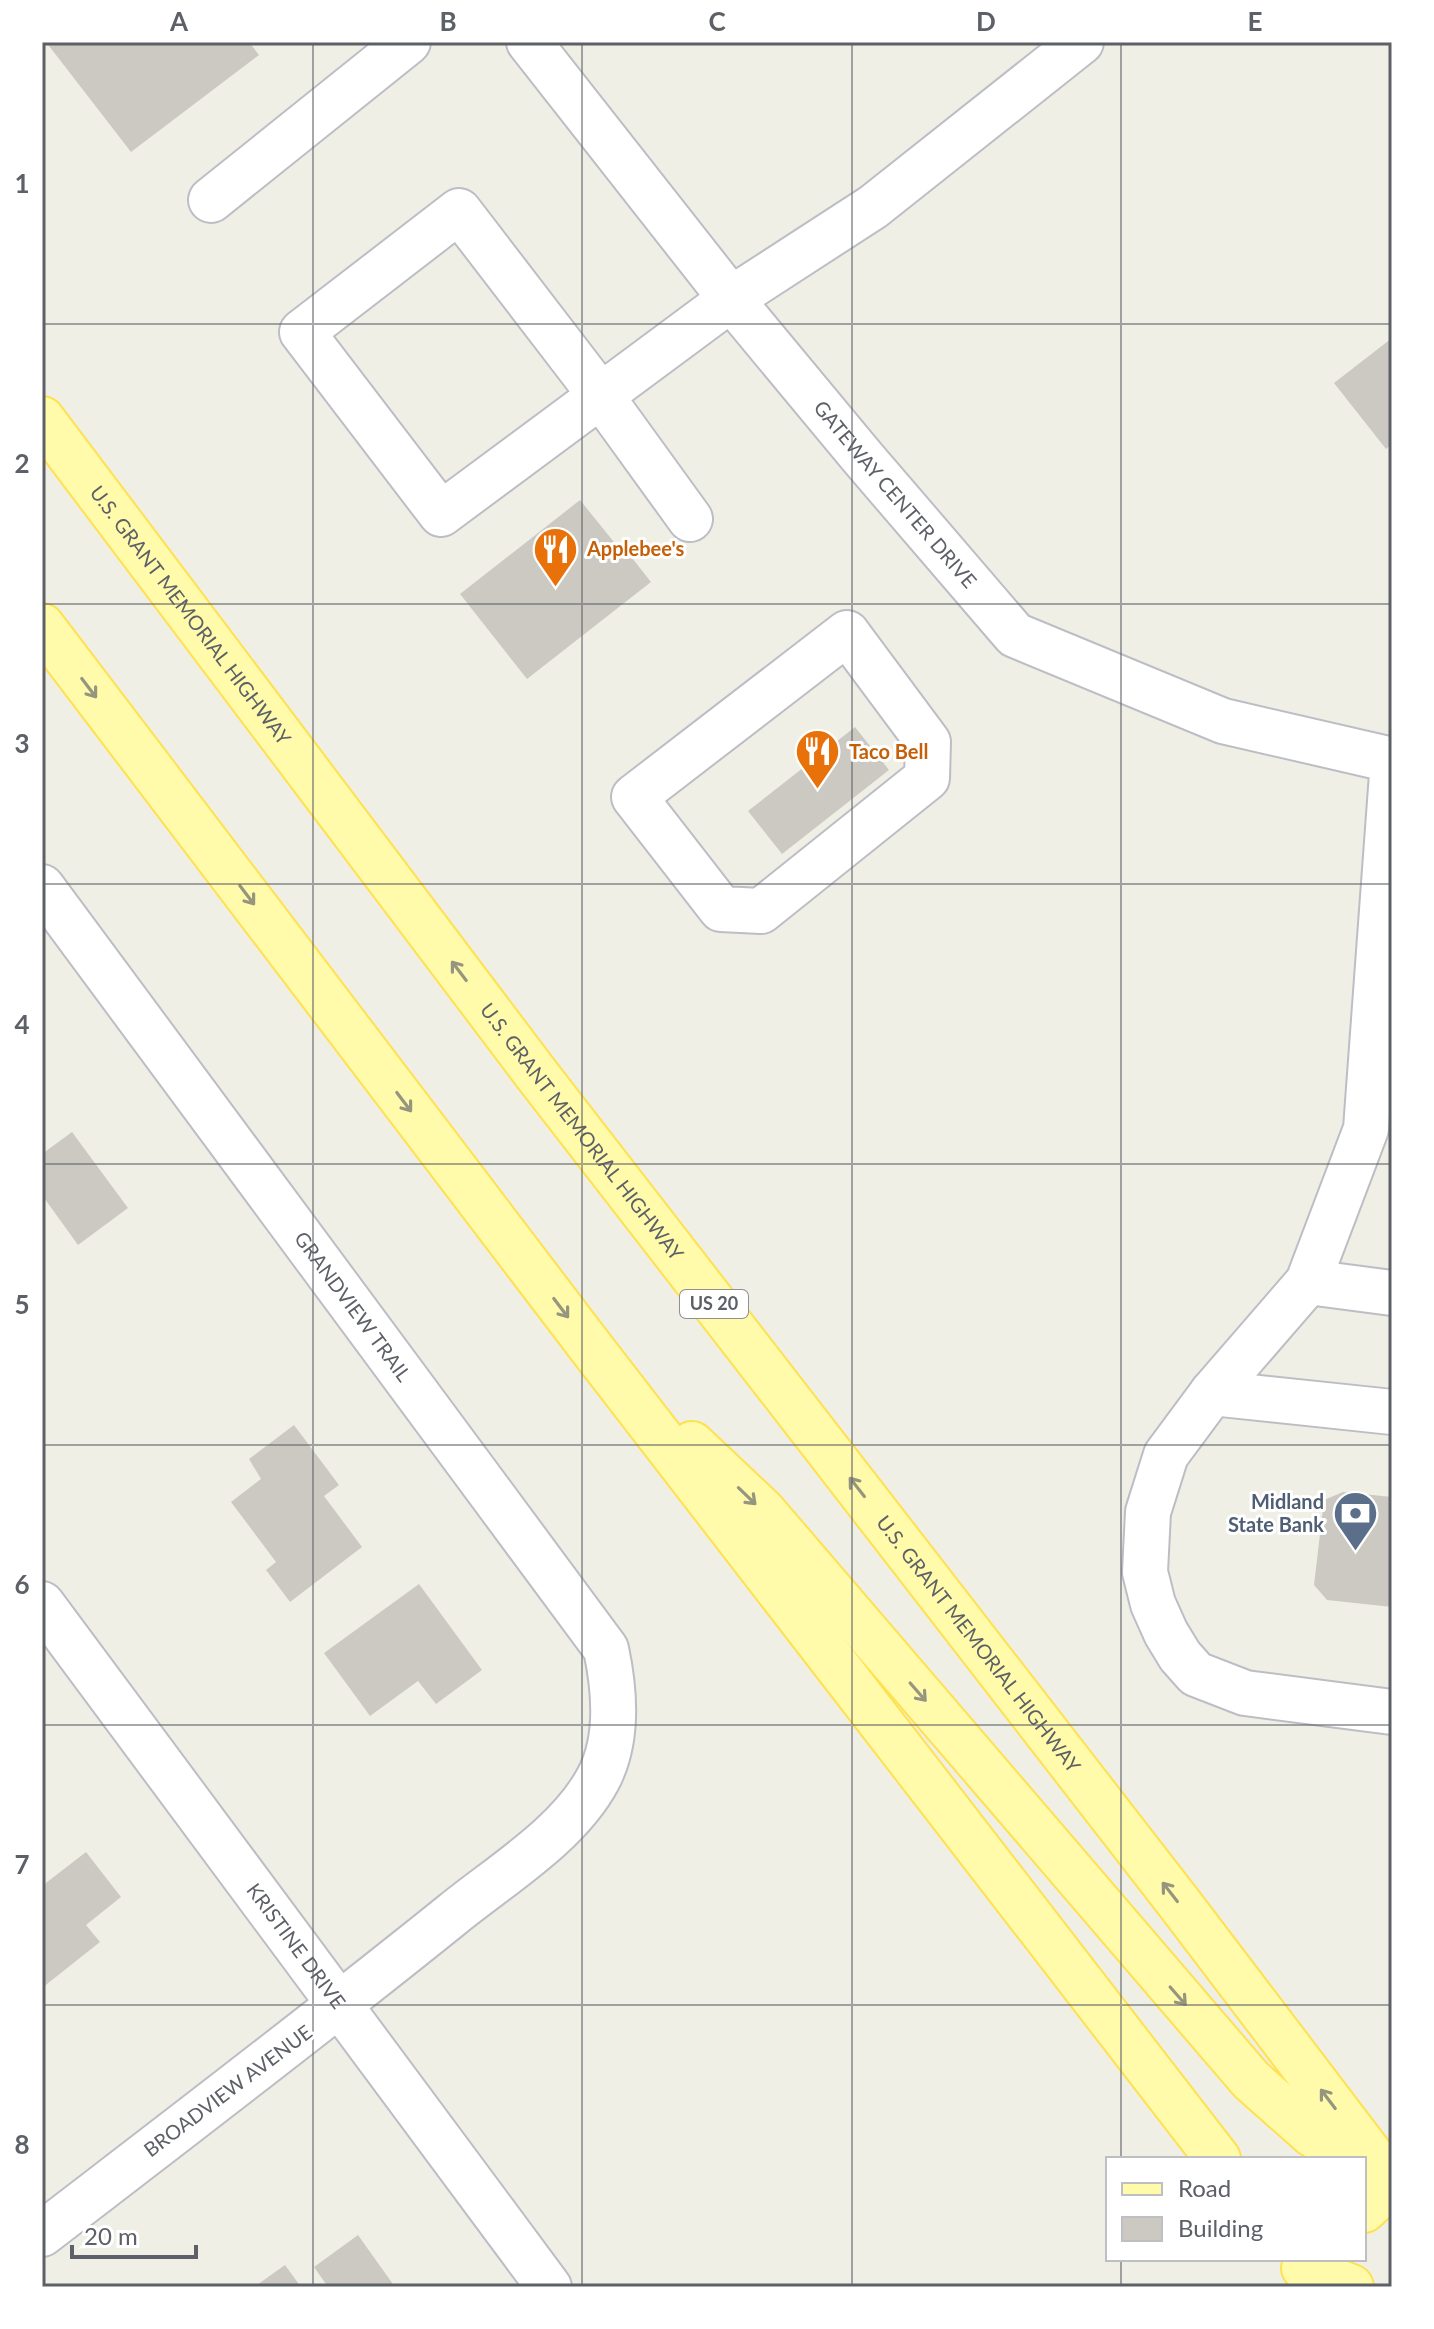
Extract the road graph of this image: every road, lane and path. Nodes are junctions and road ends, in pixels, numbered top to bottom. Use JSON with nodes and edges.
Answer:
{"nodes":[{"id":1,"x":408,"y":42,"type":"edge"},
{"id":2,"x":529,"y":42,"type":"edge"},
{"id":3,"x":1081,"y":42,"type":"edge"},
{"id":4,"x":364,"y":55,"type":"edge"},
{"id":5,"x":211,"y":200,"type":"dead end"},
{"id":6,"x":731,"y":299,"type":"junction"},
{"id":7,"x":601,"y":396,"type":"junction"},
{"id":8,"x":42,"y":419,"type":"edge"},
{"id":9,"x":690,"y":519,"type":"dead end"},
{"id":10,"x":42,"y":626,"type":"edge"},
{"id":11,"x":847,"y":633,"type":"joint"},
{"id":12,"x":1392,"y":760,"type":"edge"},
{"id":13,"x":1392,"y":774,"type":"edge"},
{"id":14,"x":42,"y":887,"type":"edge"},
{"id":15,"x":1379,"y":1131,"type":"edge"},
{"id":16,"x":1308,"y":1282,"type":"junction"},
{"id":17,"x":1392,"y":1293,"type":"edge"},
{"id":18,"x":589,"y":1345,"type":"junction"},
{"id":19,"x":1212,"y":1393,"type":"junction"},
{"id":20,"x":1392,"y":1412,"type":"edge"},
{"id":21,"x":42,"y":1604,"type":"edge"},
{"id":22,"x":1392,"y":1712,"type":"edge"},
{"id":23,"x":611,"y":1745,"type":"joint"},
{"id":24,"x":340,"y":2006,"type":"junction"},
{"id":25,"x":1216,"y":2157,"type":"edge"},
{"id":26,"x":1349,"y":2157,"type":"edge"},
{"id":27,"x":1366,"y":2167,"type":"edge"},
{"id":28,"x":1392,"y":2184,"type":"edge"},
{"id":29,"x":1366,"y":2208,"type":"edge"},
{"id":30,"x":42,"y":2234,"type":"edge"},
{"id":31,"x":1304,"y":2272,"type":"edge"},
{"id":32,"x":549,"y":2287,"type":"edge"},
{"id":33,"x":1351,"y":2287,"type":"edge"}],
"edges":[{"from":1,"to":4,"type":"street"},
{"from":2,"to":6,"type":"street","name":"GATEWAY CENTER DRIVE"},
{"from":3,"to":6,"type":"street"},
{"from":4,"to":5,"type":"street"},
{"from":6,"to":7,"type":"street"},
{"from":6,"to":12,"type":"street","name":"GATEWAY CENTER DRIVE"},
{"from":7,"to":7,"type":"street"},
{"from":7,"to":9,"type":"street"},
{"from":28,"to":8,"type":"main road","name":"U.S. GRANT MEMORIAL HIGHWAY","number":"US 20","one_way":true},
{"from":10,"to":18,"type":"main road","one_way":true},
{"from":11,"to":11,"type":"street"},
{"from":13,"to":15,"type":"street"},
{"from":14,"to":23,"type":"street","name":"GRANDVIEW TRAIL"},
{"from":15,"to":16,"type":"street"},
{"from":16,"to":17,"type":"street"},
{"from":16,"to":19,"type":"street"},
{"from":18,"to":25,"type":"main road"},
{"from":18,"to":26,"type":"main road","one_way":true},
{"from":19,"to":20,"type":"street"},
{"from":19,"to":22,"type":"street"},
{"from":21,"to":24,"type":"street","name":"KRISTINE DRIVE"},
{"from":23,"to":24,"type":"street","name":"BROADVIEW AVENUE"},
{"from":24,"to":30,"type":"street","name":"BROADVIEW AVENUE"},
{"from":24,"to":32,"type":"street","name":"KRISTINE DRIVE"},
{"from":27,"to":28,"type":"main road"},
{"from":28,"to":29,"type":"main road"},
{"from":31,"to":33,"type":"main road"}]}
